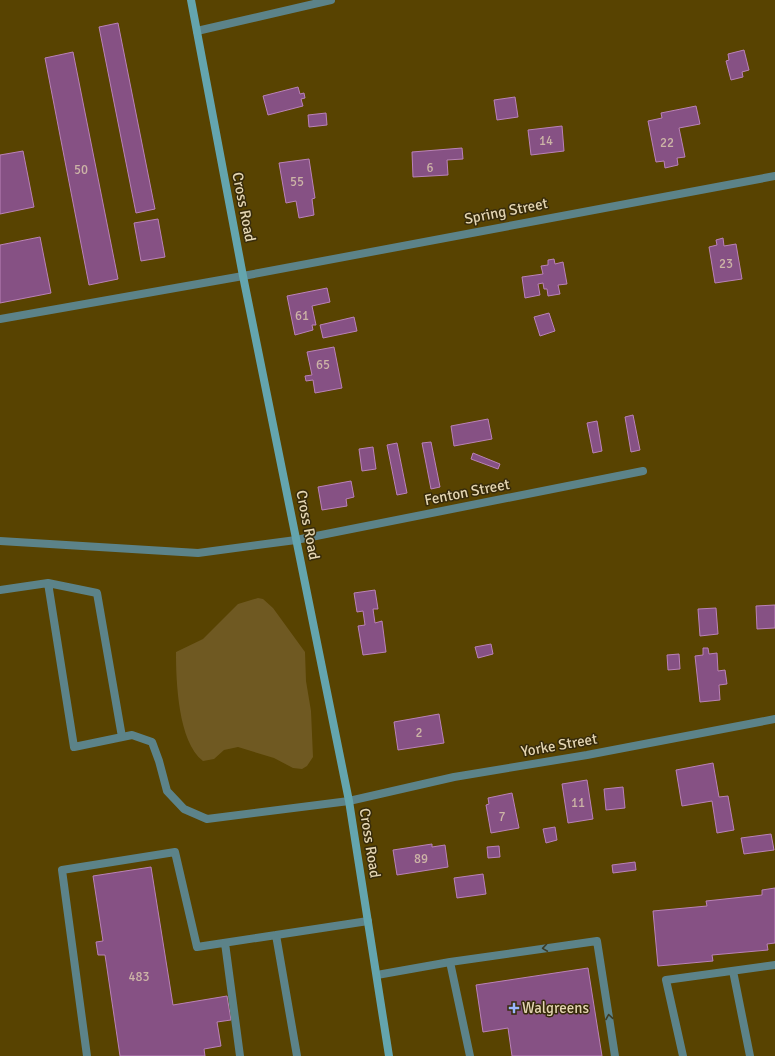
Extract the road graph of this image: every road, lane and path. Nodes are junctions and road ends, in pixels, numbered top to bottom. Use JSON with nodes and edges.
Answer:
{"nodes":[{"id":1,"x":191,"y":0,"type":"edge"},
{"id":2,"x":331,"y":0,"type":"edge"},
{"id":3,"x":197,"y":31,"type":"junction"},
{"id":4,"x":775,"y":176,"type":"edge"},
{"id":5,"x":243,"y":276,"type":"junction"},
{"id":6,"x":0,"y":319,"type":"edge"},
{"id":7,"x":643,"y":471,"type":"dead end"},
{"id":8,"x":296,"y":540,"type":"junction"},
{"id":9,"x":0,"y":541,"type":"edge"},
{"id":10,"x":48,"y":583,"type":"junction"},
{"id":11,"x":0,"y":590,"type":"edge"},
{"id":12,"x":775,"y":719,"type":"edge"},
{"id":13,"x":122,"y":737,"type":"junction"},
{"id":14,"x":349,"y":801,"type":"junction"},
{"id":15,"x":368,"y":921,"type":"junction"},
{"id":16,"x":276,"y":935,"type":"junction"},
{"id":17,"x":225,"y":943,"type":"junction"},
{"id":18,"x":450,"y":962,"type":"junction"},
{"id":19,"x":775,"y":965,"type":"edge"},
{"id":20,"x":733,"y":971,"type":"junction"},
{"id":21,"x":377,"y":975,"type":"junction"},
{"id":22,"x":87,"y":1056,"type":"edge"},
{"id":23,"x":240,"y":1056,"type":"edge"},
{"id":24,"x":297,"y":1056,"type":"edge"},
{"id":25,"x":389,"y":1056,"type":"edge"},
{"id":26,"x":470,"y":1056,"type":"edge"},
{"id":27,"x":615,"y":1056,"type":"edge"},
{"id":28,"x":682,"y":1056,"type":"edge"},
{"id":29,"x":750,"y":1056,"type":"edge"}],
"edges":[{"from":1,"to":3,"type":"street","name":"Cross Road"},
{"from":2,"to":3,"type":"street"},
{"from":3,"to":5,"type":"street","name":"Cross Road"},
{"from":4,"to":5,"type":"street","name":"Spring Street"},
{"from":5,"to":6,"type":"street","name":"Spring Street"},
{"from":5,"to":8,"type":"street","name":"Cross Road"},
{"from":7,"to":8,"type":"street","name":"Fenton Street"},
{"from":8,"to":9,"type":"street","name":"Fenton Street"},
{"from":8,"to":14,"type":"street","name":"Cross Road"},
{"from":10,"to":11,"type":"street"},
{"from":10,"to":13,"type":"street"},
{"from":10,"to":13,"type":"street"},
{"from":12,"to":14,"type":"street","name":"Yorke Street"},
{"from":13,"to":14,"type":"street","name":"Yorke Street"},
{"from":14,"to":15,"type":"street","name":"Cross Road"},
{"from":15,"to":16,"type":"street"},
{"from":15,"to":21,"type":"street","name":"Cross Road"},
{"from":16,"to":17,"type":"street"},
{"from":16,"to":24,"type":"street"},
{"from":17,"to":22,"type":"street"},
{"from":17,"to":23,"type":"street"},
{"from":18,"to":21,"type":"street"},
{"from":18,"to":26,"type":"street"},
{"from":27,"to":18,"type":"street","one_way":true},
{"from":19,"to":20,"type":"street"},
{"from":20,"to":28,"type":"street"},
{"from":20,"to":29,"type":"street"},
{"from":21,"to":25,"type":"street","name":"Cross Road"}]}
